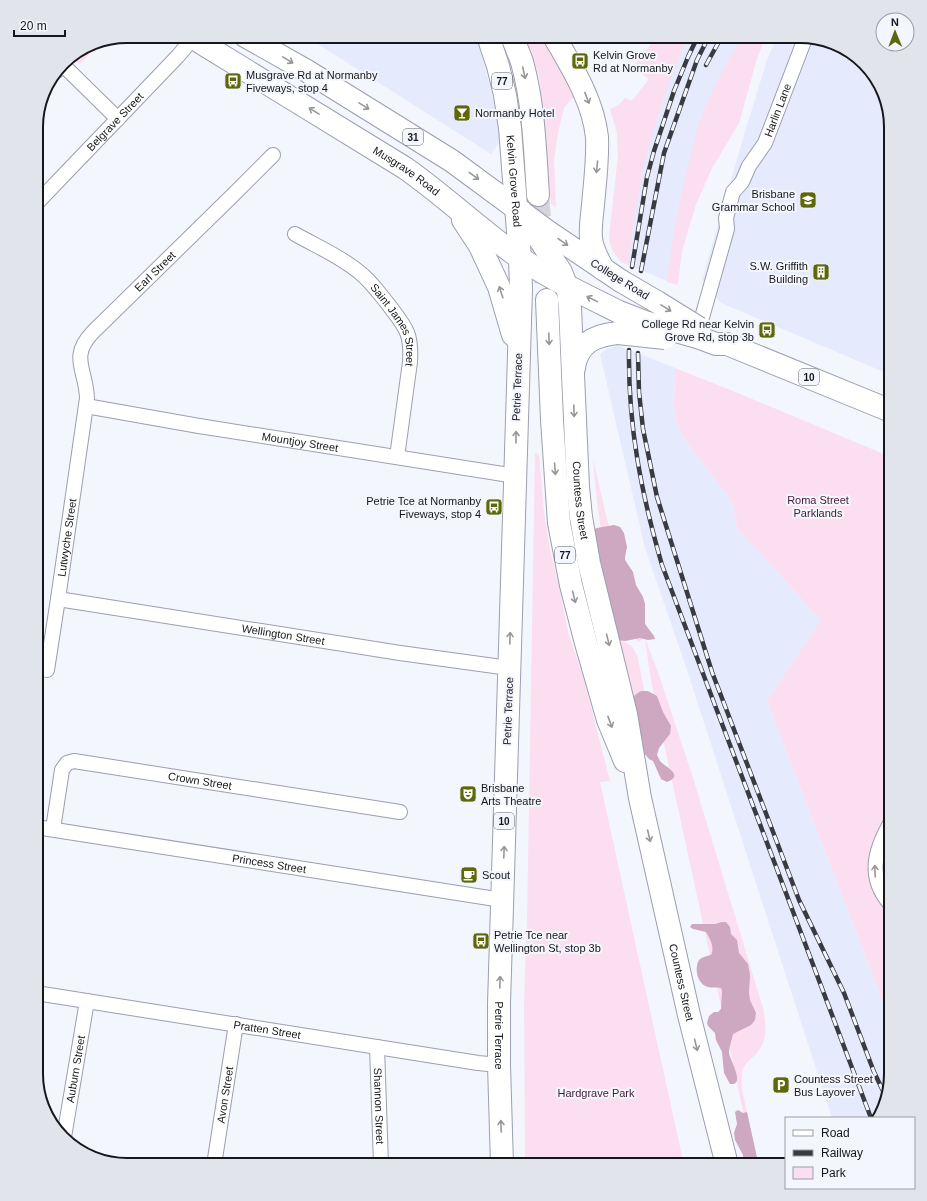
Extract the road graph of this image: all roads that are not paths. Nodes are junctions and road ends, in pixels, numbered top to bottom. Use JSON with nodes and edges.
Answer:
{"nodes":[{"id":1,"x":188,"y":43,"type":"edge"},
{"id":2,"x":202,"y":43,"type":"edge"},
{"id":3,"x":257,"y":43,"type":"edge"},
{"id":4,"x":490,"y":43,"type":"edge"},
{"id":5,"x":515,"y":43,"type":"edge"},
{"id":6,"x":558,"y":43,"type":"edge"},
{"id":7,"x":803,"y":43,"type":"edge"},
{"id":8,"x":64,"y":72,"type":"edge"},
{"id":9,"x":118,"y":119,"type":"junction"},
{"id":10,"x":273,"y":154,"type":"dead end"},
{"id":11,"x":538,"y":195,"type":"tunnel mouth"},
{"id":12,"x":43,"y":197,"type":"edge"},
{"id":13,"x":456,"y":208,"type":"junction"},
{"id":14,"x":518,"y":209,"type":"junction"},
{"id":15,"x":295,"y":234,"type":"dead end"},
{"id":16,"x":520,"y":258,"type":"junction"},
{"id":17,"x":612,"y":275,"type":"junction"},
{"id":18,"x":566,"y":285,"type":"junction"},
{"id":19,"x":547,"y":300,"type":"tunnel mouth"},
{"id":20,"x":619,"y":322,"type":"junction"},
{"id":21,"x":708,"y":339,"type":"junction"},
{"id":22,"x":518,"y":357,"type":"junction"},
{"id":23,"x":573,"y":372,"type":"junction"},
{"id":24,"x":86,"y":406,"type":"junction"},
{"id":25,"x":884,"y":407,"type":"edge"},
{"id":26,"x":397,"y":458,"type":"junction"},
{"id":27,"x":515,"y":476,"type":"junction"},
{"id":28,"x":58,"y":600,"type":"junction"},
{"id":29,"x":43,"y":661,"type":"edge"},
{"id":30,"x":509,"y":668,"type":"junction"},
{"id":31,"x":640,"y":798,"type":"junction"},
{"id":32,"x":400,"y":812,"type":"dead end"},
{"id":33,"x":43,"y":827,"type":"edge"},
{"id":34,"x":53,"y":829,"type":"junction"},
{"id":35,"x":884,"y":835,"type":"edge"},
{"id":36,"x":884,"y":896,"type":"edge"},
{"id":37,"x":502,"y":900,"type":"junction"},
{"id":38,"x":43,"y":994,"type":"edge"},
{"id":39,"x":87,"y":1001,"type":"junction"},
{"id":40,"x":236,"y":1024,"type":"junction"},
{"id":41,"x":377,"y":1047,"type":"junction"},
{"id":42,"x":499,"y":1065,"type":"junction"},
{"id":43,"x":65,"y":1130,"type":"edge"},
{"id":44,"x":215,"y":1158,"type":"edge"},
{"id":45,"x":381,"y":1158,"type":"edge"},
{"id":46,"x":502,"y":1158,"type":"edge"},
{"id":47,"x":724,"y":1158,"type":"edge"}],
"edges":[{"from":1,"to":9,"type":"street","name":"Belgrave Street"},
{"from":13,"to":2,"type":"main road","name":"Musgrave Road","one_way":true},
{"from":3,"to":14,"type":"main road","number":"31","one_way":true},
{"from":4,"to":14,"type":"main road","name":"Kelvin Grove Road","number":"77"},
{"from":5,"to":11,"type":"main road","name":"Kelvin Grove Road","number":"77","one_way":true},
{"from":6,"to":17,"type":"main road","one_way":true},
{"from":7,"to":21,"type":"street","name":"Harlin Lane"},
{"from":8,"to":9,"type":"street"},
{"from":9,"to":12,"type":"street","name":"Belgrave Street"},
{"from":10,"to":24,"type":"street","name":"Earl Street"},
{"from":13,"to":16,"type":"main road","name":"Musgrave Road"},
{"from":22,"to":13,"type":"main road","one_way":true},
{"from":14,"to":16,"type":"main road","name":"Kelvin Grove Road","number":"10"},
{"from":14,"to":17,"type":"main road","name":"College Road","number":"10","one_way":true},
{"from":14,"to":18,"type":"main road","name":"Countess Street"},
{"from":15,"to":26,"type":"street","name":"Saint James Street"},
{"from":16,"to":18,"type":"main road","name":"Musgrave Road"},
{"from":16,"to":22,"type":"main road","name":"Petrie Terrace","number":"10"},
{"from":17,"to":21,"type":"main road","name":"College Road","number":"10","one_way":true,"bridge":true},
{"from":20,"to":18,"type":"main road","name":"Musgrave Road","one_way":true},
{"from":18,"to":23,"type":"main road","name":"Countess Street"},
{"from":19,"to":31,"type":"main road","name":"Countess Street","number":"77","one_way":true},
{"from":20,"to":21,"type":"main road","bridge":true},
{"from":20,"to":23,"type":"main road"},
{"from":21,"to":25,"type":"main road","name":"College Road","number":"10"},
{"from":27,"to":22,"type":"main road","name":"Petrie Terrace","number":"10","one_way":true},
{"from":23,"to":31,"type":"main road","name":"Countess Street","one_way":true},
{"from":24,"to":26,"type":"street","name":"Mountjoy Street"},
{"from":24,"to":28,"type":"street","name":"Lutwyche Street"},
{"from":26,"to":27,"type":"street","name":"Mountjoy Street"},
{"from":30,"to":27,"type":"main road","name":"Petrie Terrace","number":"10","one_way":true},
{"from":28,"to":29,"type":"street","name":"Lutwyche Street"},
{"from":28,"to":30,"type":"street","name":"Wellington Street"},
{"from":37,"to":30,"type":"main road","name":"Petrie Terrace","number":"10","one_way":true},
{"from":31,"to":47,"type":"main road","name":"Countess Street","one_way":true},
{"from":32,"to":34,"type":"street","name":"Crown Street"},
{"from":33,"to":34,"type":"street","name":"Princess Street"},
{"from":34,"to":37,"type":"street","name":"Princess Street"},
{"from":36,"to":35,"type":"street","one_way":true},
{"from":42,"to":37,"type":"main road","name":"Petrie Terrace","number":"10","one_way":true},
{"from":38,"to":39,"type":"street","name":"Pratten Street"},
{"from":39,"to":40,"type":"street","name":"Pratten Street"},
{"from":39,"to":43,"type":"street","name":"Auburn Street"},
{"from":40,"to":41,"type":"street","name":"Pratten Street"},
{"from":40,"to":44,"type":"street","name":"Avon Street"},
{"from":41,"to":42,"type":"street","name":"Pratten Street"},
{"from":41,"to":45,"type":"street","name":"Shannon Street"},
{"from":46,"to":42,"type":"main road","name":"Petrie Terrace","number":"10","one_way":true}]}
